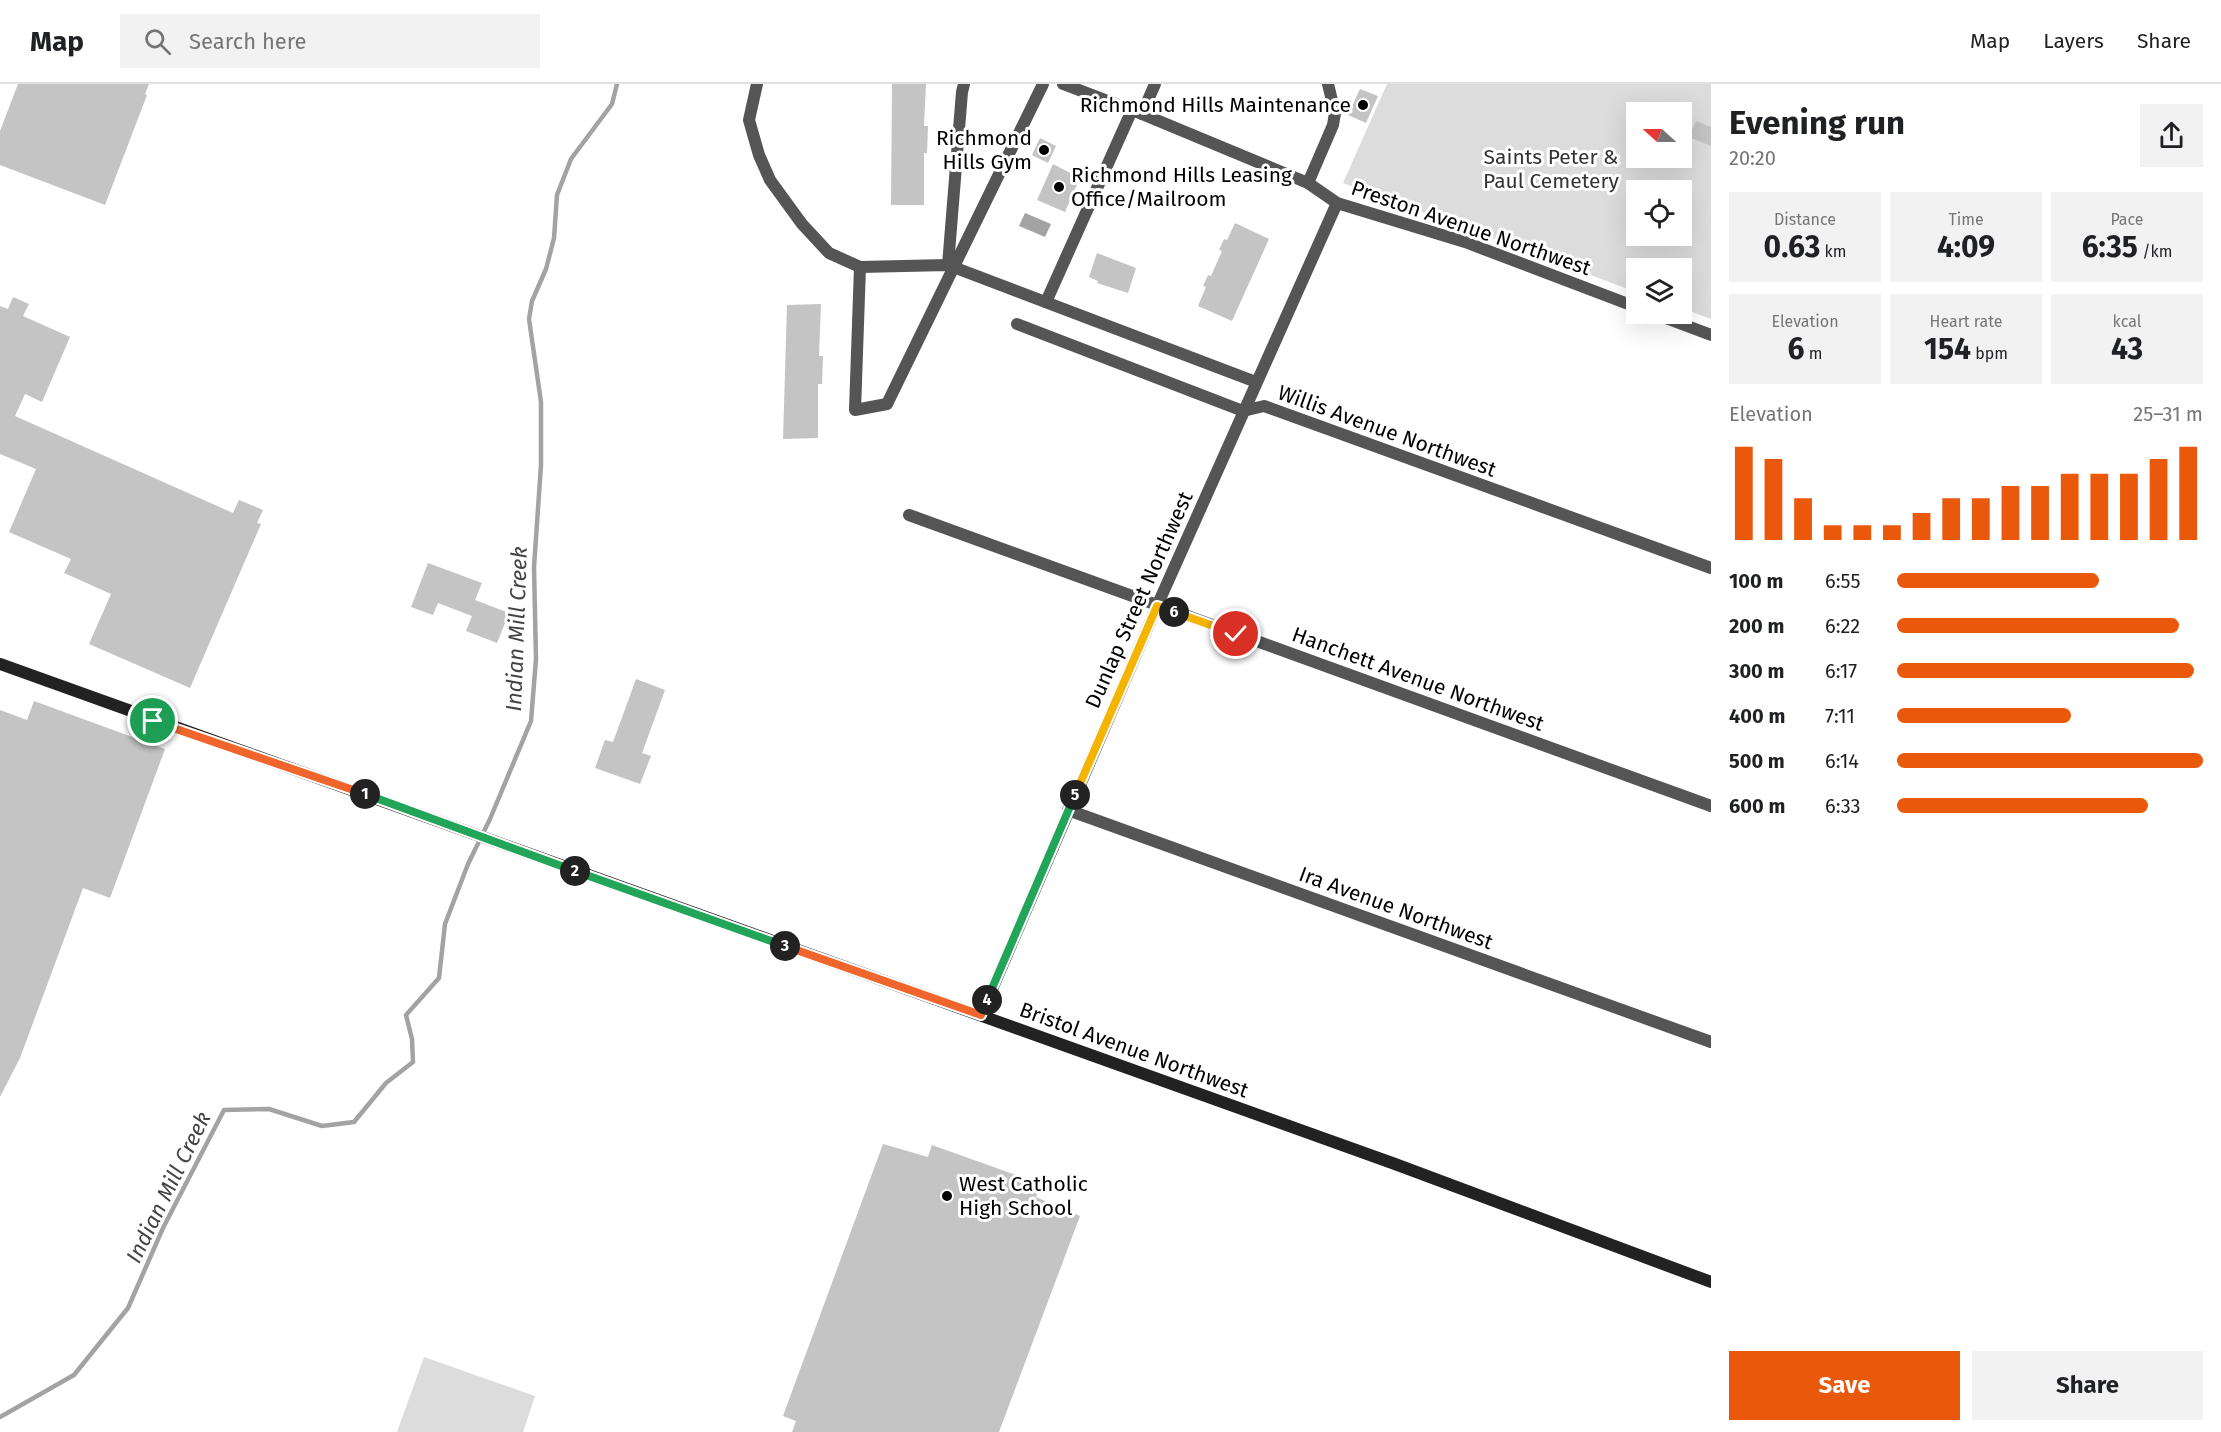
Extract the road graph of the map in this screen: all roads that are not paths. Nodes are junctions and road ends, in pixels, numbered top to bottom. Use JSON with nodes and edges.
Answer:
{"nodes":[{"id":1,"x":757,"y":84,"type":"edge"},
{"id":2,"x":964,"y":84,"type":"edge"},
{"id":3,"x":1043,"y":84,"type":"edge"},
{"id":4,"x":1063,"y":84,"type":"edge"},
{"id":5,"x":1155,"y":84,"type":"edge"},
{"id":6,"x":1328,"y":84,"type":"edge"},
{"id":7,"x":1137,"y":112,"type":"junction"},
{"id":8,"x":1308,"y":183,"type":"junction"},
{"id":9,"x":1337,"y":203,"type":"junction"},
{"id":10,"x":951,"y":266,"type":"junction"},
{"id":11,"x":860,"y":267,"type":"junction"},
{"id":12,"x":1046,"y":302,"type":"junction"},
{"id":13,"x":1626,"y":303,"type":"edge"},
{"id":14,"x":1017,"y":324,"type":"dead end"},
{"id":15,"x":1682,"y":324,"type":"edge"},
{"id":16,"x":1711,"y":335,"type":"edge"},
{"id":17,"x":1256,"y":382,"type":"junction"},
{"id":18,"x":1243,"y":411,"type":"junction"},
{"id":19,"x":909,"y":515,"type":"dead end"},
{"id":20,"x":1711,"y":568,"type":"edge"},
{"id":21,"x":1157,"y":606,"type":"junction"},
{"id":22,"x":0,"y":664,"type":"edge"},
{"id":23,"x":1711,"y":806,"type":"edge"},
{"id":24,"x":1068,"y":810,"type":"junction"},
{"id":25,"x":981,"y":1015,"type":"junction"},
{"id":26,"x":1711,"y":1042,"type":"edge"},
{"id":27,"x":1711,"y":1282,"type":"edge"}],
"edges":[{"from":1,"to":11,"type":"street"},
{"from":2,"to":10,"type":"street"},
{"from":3,"to":10,"type":"street"},
{"from":4,"to":7,"type":"street","name":"Preston Avenue Northwest"},
{"from":5,"to":7,"type":"street"},
{"from":6,"to":8,"type":"street"},
{"from":7,"to":8,"type":"street","name":"Preston Avenue Northwest"},
{"from":7,"to":12,"type":"street"},
{"from":8,"to":9,"type":"street","name":"Preston Avenue Northwest"},
{"from":9,"to":13,"type":"street","name":"Preston Avenue Northwest"},
{"from":9,"to":17,"type":"street","name":"Dunlap Street Northwest"},
{"from":10,"to":11,"type":"street"},
{"from":10,"to":11,"type":"street"},
{"from":10,"to":12,"type":"street"},
{"from":12,"to":17,"type":"street"},
{"from":14,"to":18,"type":"street","name":"Willis Avenue Northwest"},
{"from":15,"to":16,"type":"street"},
{"from":17,"to":18,"type":"street","name":"Dunlap Street Northwest"},
{"from":18,"to":20,"type":"street","name":"Willis Avenue Northwest"},
{"from":18,"to":21,"type":"street","name":"Dunlap Street Northwest"},
{"from":19,"to":21,"type":"street","name":"Hanchett Avenue Northwest"},
{"from":21,"to":23,"type":"street","name":"Hanchett Avenue Northwest"},
{"from":21,"to":24,"type":"street","name":"Dunlap Street Northwest"},
{"from":22,"to":25,"type":"street","name":"Bristol Avenue Northwest"},
{"from":24,"to":25,"type":"street","name":"Dunlap Street Northwest"},
{"from":24,"to":26,"type":"street","name":"Ira Avenue Northwest"},
{"from":25,"to":27,"type":"street","name":"Bristol Avenue Northwest"}]}
